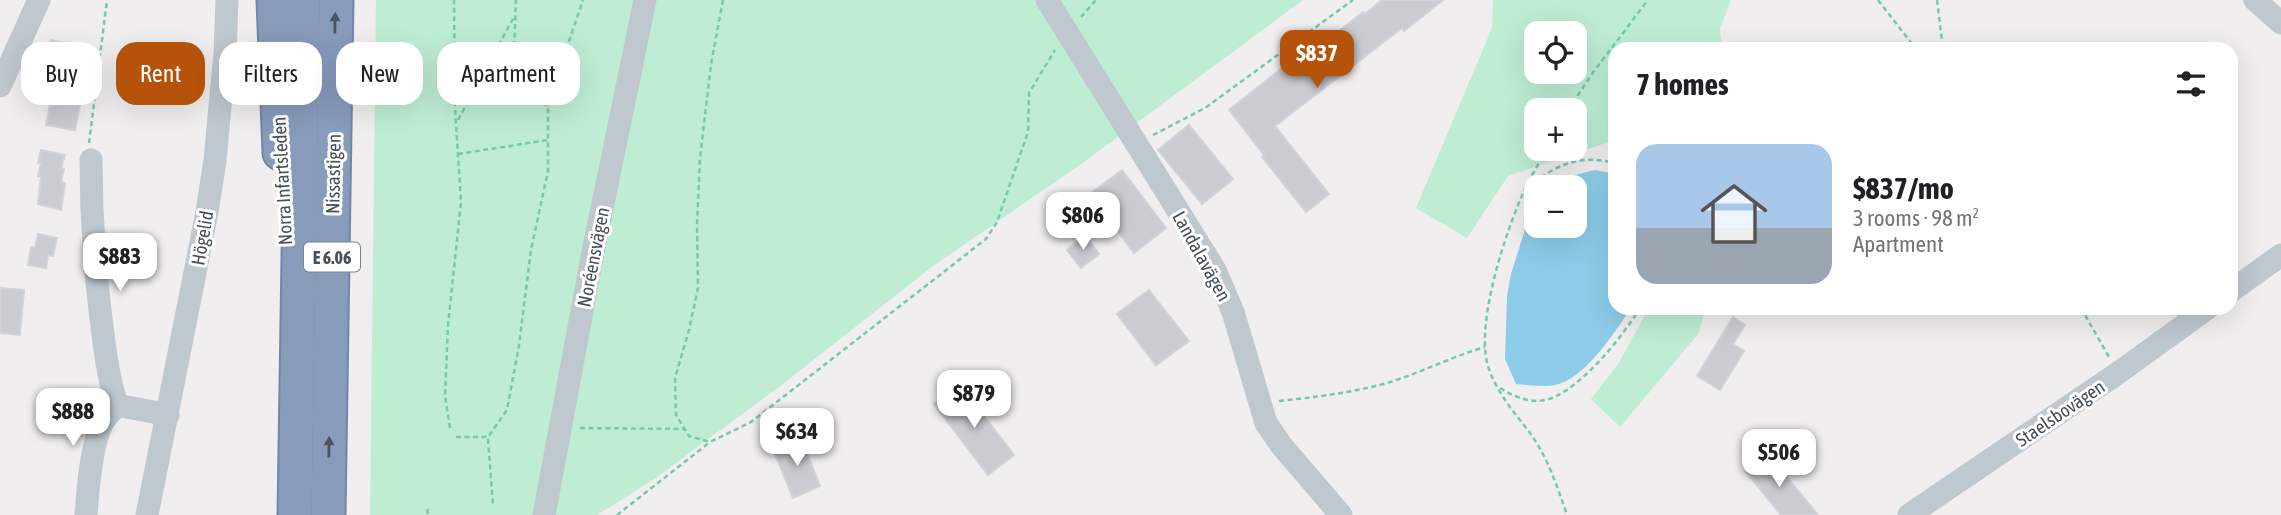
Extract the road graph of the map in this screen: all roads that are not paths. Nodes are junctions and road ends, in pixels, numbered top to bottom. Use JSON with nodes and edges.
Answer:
{"nodes":[{"id":1,"x":39,"y":0,"type":"edge"},
{"id":2,"x":227,"y":0,"type":"edge"},
{"id":3,"x":274,"y":0,"type":"edge"},
{"id":4,"x":303,"y":0,"type":"edge"},
{"id":5,"x":336,"y":0,"type":"edge"},
{"id":6,"x":645,"y":0,"type":"edge"},
{"id":7,"x":1047,"y":0,"type":"edge"},
{"id":8,"x":2255,"y":0,"type":"edge"},
{"id":9,"x":2281,"y":23,"type":"edge"},
{"id":10,"x":0,"y":86,"type":"edge"},
{"id":11,"x":91,"y":160,"type":"road end"},
{"id":12,"x":2281,"y":255,"type":"edge"},
{"id":13,"x":2238,"y":286,"type":"edge"},
{"id":14,"x":2198,"y":315,"type":"edge"},
{"id":15,"x":297,"y":361,"type":"junction"},
{"id":16,"x":117,"y":405,"type":"junction"},
{"id":17,"x":168,"y":415,"type":"junction"},
{"id":18,"x":86,"y":515,"type":"edge"},
{"id":19,"x":147,"y":515,"type":"edge"},
{"id":20,"x":295,"y":515,"type":"edge"},
{"id":21,"x":328,"y":515,"type":"edge"},
{"id":22,"x":544,"y":515,"type":"edge"},
{"id":23,"x":1341,"y":515,"type":"edge"},
{"id":24,"x":1909,"y":515,"type":"edge"}],
"edges":[{"from":1,"to":10,"type":"street"},
{"from":2,"to":17,"type":"street","name":"Högelid"},
{"from":3,"to":15,"type":"highway","name":"Norra Infartsleden","number":"E 6.06"},
{"from":4,"to":15,"type":"highway","number":"E 6.06"},
{"from":21,"to":5,"type":"highway","name":"Nissastigen","number":"E 6.06","one_way":true},
{"from":6,"to":22,"type":"street","name":"Noréensvägen"},
{"from":7,"to":23,"type":"street","name":"Landalavägen"},
{"from":8,"to":9,"type":"street"},
{"from":11,"to":16,"type":"street"},
{"from":12,"to":13,"type":"street"},
{"from":14,"to":24,"type":"street","name":"Staelsbovägen"},
{"from":15,"to":20,"type":"highway","number":"E 6.06"},
{"from":16,"to":17,"type":"street"},
{"from":16,"to":18,"type":"street"},
{"from":17,"to":19,"type":"street","name":"Högelid"}]}
